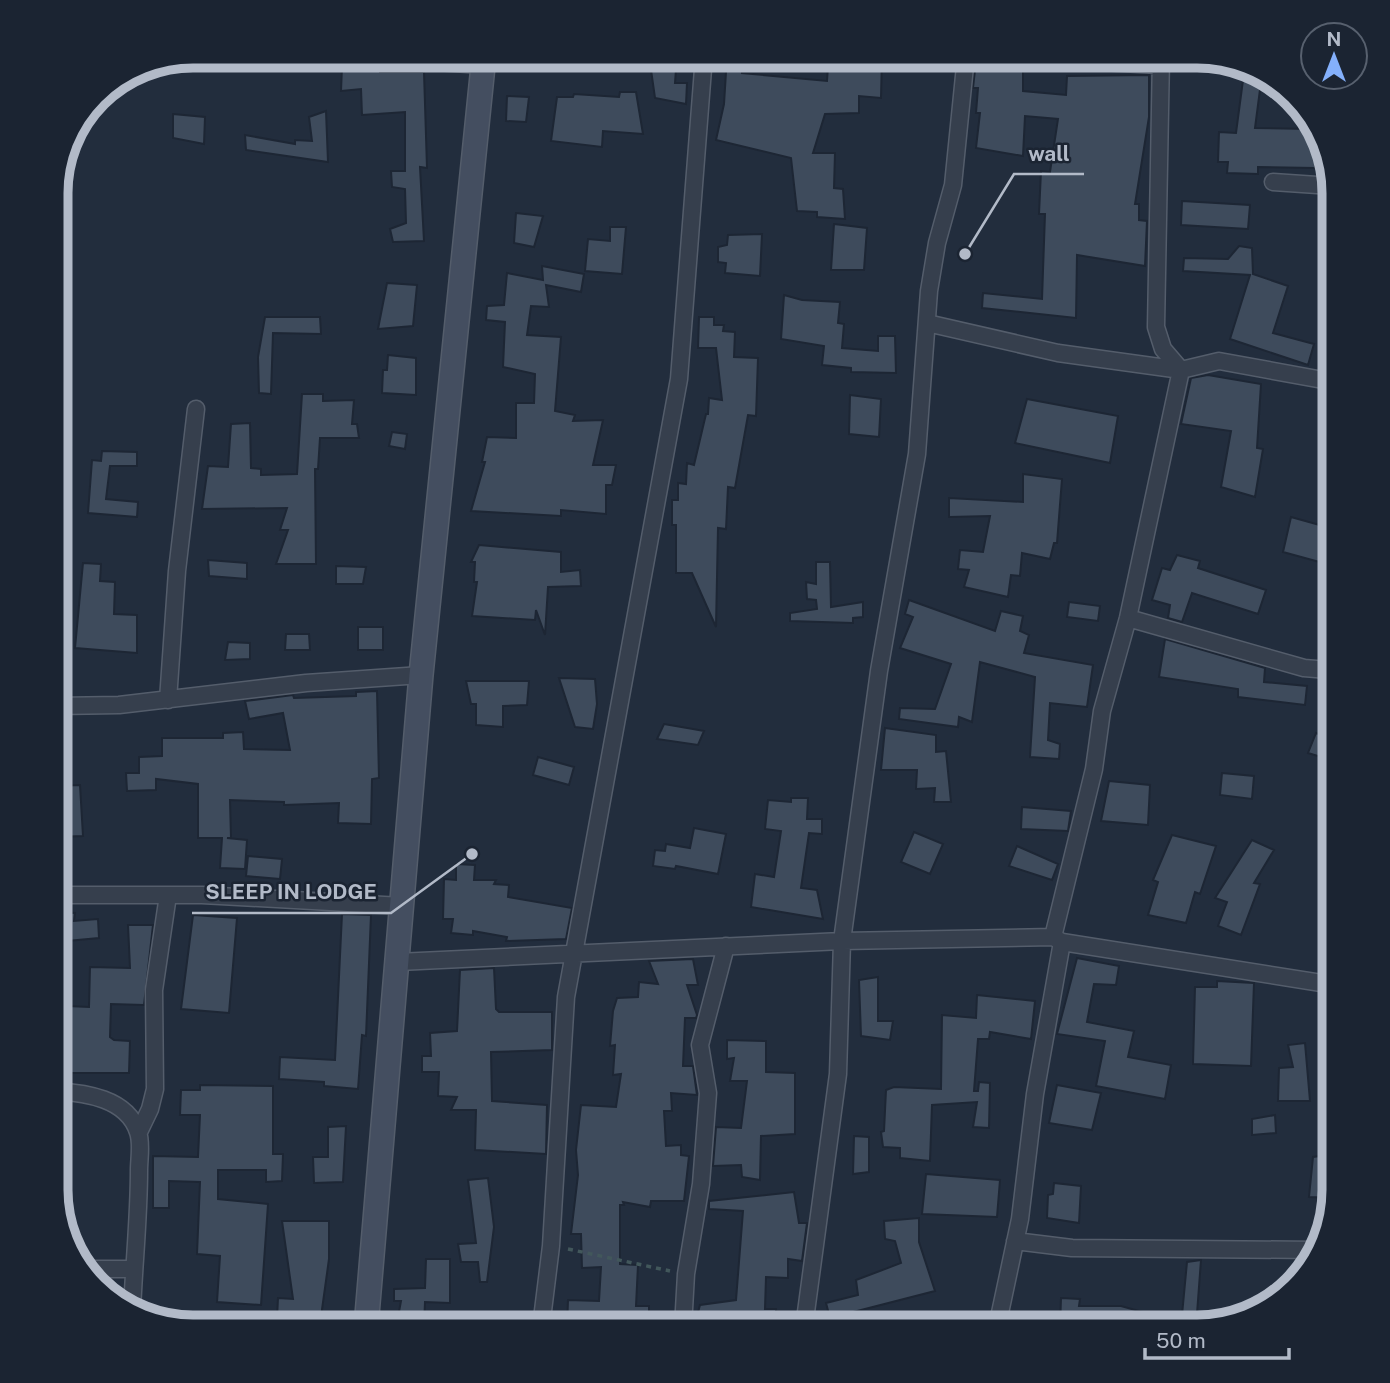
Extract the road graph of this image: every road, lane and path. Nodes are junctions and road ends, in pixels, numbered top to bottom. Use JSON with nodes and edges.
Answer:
{"nodes":[{"id":1,"x":483,"y":69,"type":"edge"},
{"id":2,"x":703,"y":69,"type":"edge"},
{"id":3,"x":965,"y":69,"type":"edge"},
{"id":4,"x":1160,"y":69,"type":"edge"},
{"id":5,"x":1273,"y":182,"type":"dead end"},
{"id":6,"x":1322,"y":185,"type":"edge"},
{"id":7,"x":927,"y":323,"type":"junction"},
{"id":8,"x":1181,"y":370,"type":"junction"},
{"id":9,"x":1322,"y":380,"type":"edge"},
{"id":10,"x":195,"y":409,"type":"dead end"},
{"id":11,"x":1128,"y":618,"type":"junction"},
{"id":12,"x":1322,"y":670,"type":"edge"},
{"id":13,"x":421,"y":675,"type":"junction"},
{"id":14,"x":168,"y":700,"type":"junction"},
{"id":15,"x":68,"y":706,"type":"edge"},
{"id":16,"x":68,"y":895,"type":"edge"},
{"id":17,"x":168,"y":895,"type":"junction"},
{"id":18,"x":402,"y":906,"type":"junction"},
{"id":19,"x":842,"y":940,"type":"junction"},
{"id":20,"x":1057,"y":940,"type":"junction"},
{"id":21,"x":726,"y":946,"type":"junction"},
{"id":22,"x":572,"y":955,"type":"junction"},
{"id":23,"x":398,"y":962,"type":"junction"},
{"id":24,"x":1322,"y":983,"type":"edge"},
{"id":25,"x":68,"y":1092,"type":"edge"},
{"id":26,"x":139,"y":1132,"type":"junction"},
{"id":27,"x":1015,"y":1241,"type":"junction"},
{"id":28,"x":551,"y":1247,"type":"junction"},
{"id":29,"x":1306,"y":1250,"type":"edge"},
{"id":30,"x":96,"y":1269,"type":"edge"},
{"id":31,"x":133,"y":1269,"type":"junction"},
{"id":32,"x":686,"y":1274,"type":"junction"},
{"id":33,"x":132,"y":1299,"type":"edge"},
{"id":34,"x":367,"y":1315,"type":"edge"},
{"id":35,"x":542,"y":1315,"type":"edge"},
{"id":36,"x":684,"y":1315,"type":"edge"},
{"id":37,"x":806,"y":1315,"type":"edge"},
{"id":38,"x":1000,"y":1315,"type":"edge"}],
"edges":[{"from":1,"to":13,"type":"main road"},
{"from":2,"to":22,"type":"street"},
{"from":3,"to":7,"type":"street"},
{"from":4,"to":8,"type":"street"},
{"from":5,"to":6,"type":"street"},
{"from":7,"to":8,"type":"street"},
{"from":7,"to":19,"type":"street"},
{"from":8,"to":9,"type":"street"},
{"from":8,"to":11,"type":"street"},
{"from":10,"to":14,"type":"street"},
{"from":11,"to":12,"type":"street"},
{"from":11,"to":20,"type":"street"},
{"from":13,"to":14,"type":"street"},
{"from":13,"to":18,"type":"main road"},
{"from":14,"to":15,"type":"street"},
{"from":16,"to":17,"type":"street"},
{"from":17,"to":18,"type":"street"},
{"from":17,"to":26,"type":"street"},
{"from":18,"to":23,"type":"main road"},
{"from":19,"to":20,"type":"street"},
{"from":19,"to":21,"type":"street"},
{"from":19,"to":37,"type":"street"},
{"from":20,"to":24,"type":"street"},
{"from":20,"to":27,"type":"street"},
{"from":21,"to":22,"type":"street"},
{"from":21,"to":32,"type":"street"},
{"from":22,"to":23,"type":"street"},
{"from":22,"to":28,"type":"street"},
{"from":23,"to":34,"type":"main road"},
{"from":25,"to":26,"type":"street"},
{"from":26,"to":31,"type":"street"},
{"from":27,"to":29,"type":"street"},
{"from":27,"to":38,"type":"street"},
{"from":28,"to":32,"type":"path"},
{"from":28,"to":35,"type":"street"},
{"from":30,"to":31,"type":"street"},
{"from":31,"to":33,"type":"street"},
{"from":32,"to":36,"type":"street"}]}
